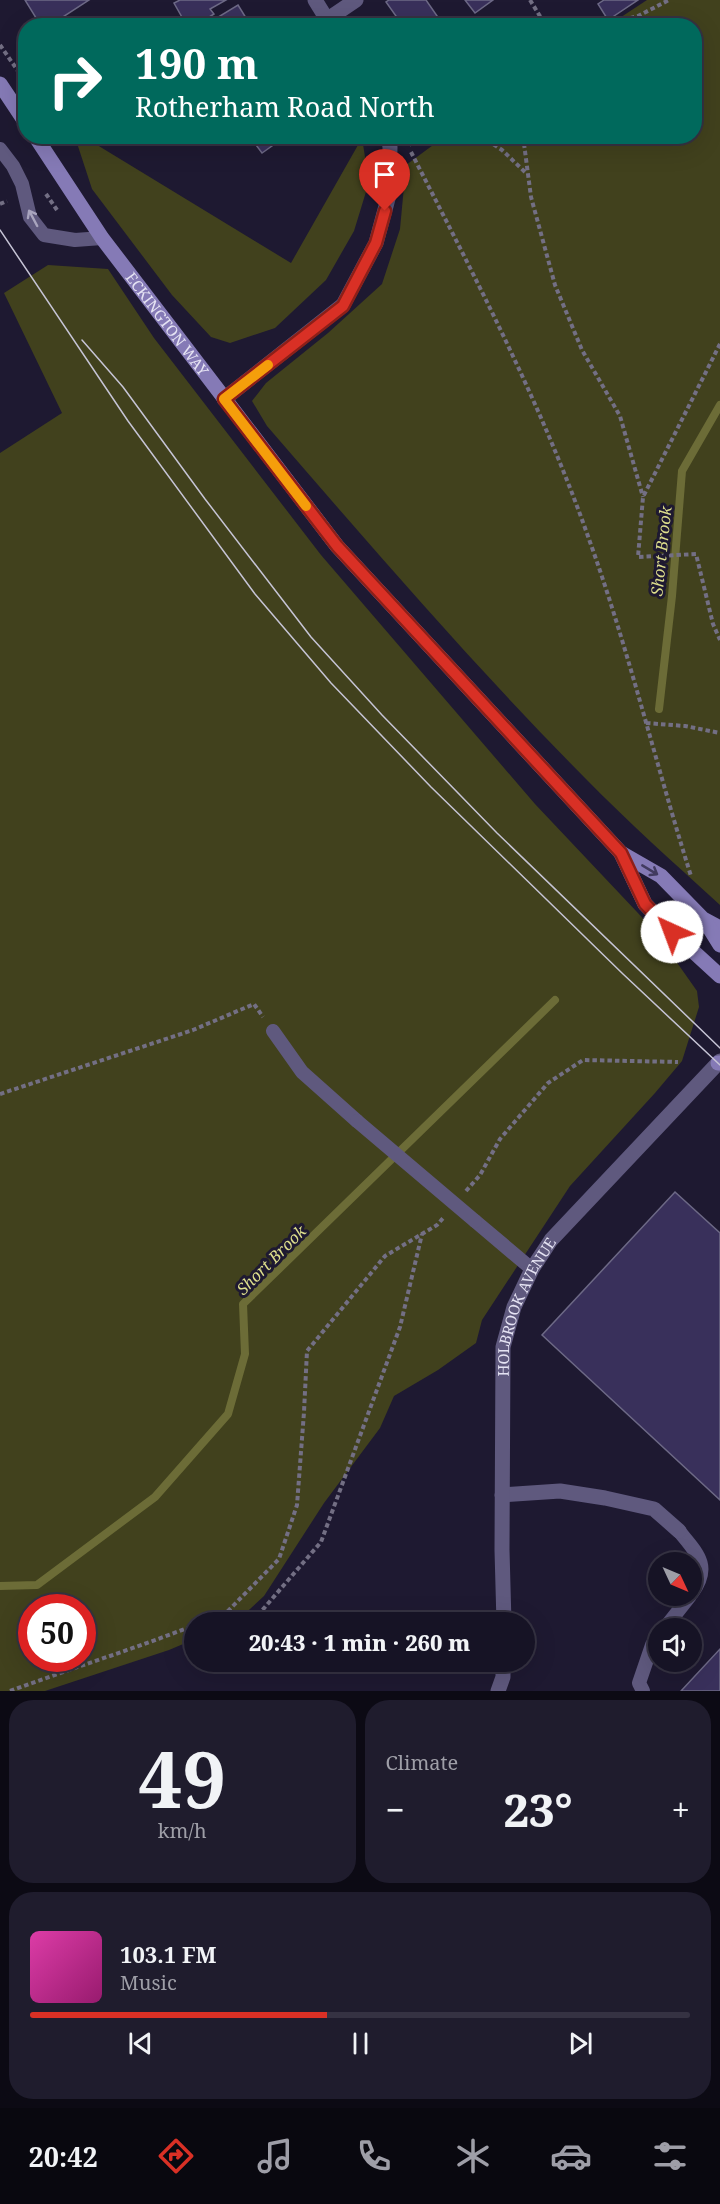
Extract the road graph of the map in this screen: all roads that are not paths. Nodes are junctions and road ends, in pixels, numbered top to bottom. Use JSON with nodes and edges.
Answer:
{"nodes":[{"id":1,"x":315,"y":0,"type":"edge"},
{"id":2,"x":356,"y":0,"type":"edge"},
{"id":3,"x":327,"y":18,"type":"edge"},
{"id":4,"x":335,"y":18,"type":"edge"},
{"id":5,"x":0,"y":84,"type":"edge"},
{"id":6,"x":18,"y":111,"type":"edge"},
{"id":7,"x":40,"y":144,"type":"edge"},
{"id":8,"x":389,"y":144,"type":"edge"},
{"id":9,"x":0,"y":148,"type":"edge"},
{"id":10,"x":102,"y":237,"type":"junction"},
{"id":11,"x":224,"y":399,"type":"junction"},
{"id":12,"x":621,"y":853,"type":"junction"},
{"id":13,"x":703,"y":919,"type":"junction"},
{"id":14,"x":720,"y":928,"type":"edge"},
{"id":15,"x":720,"y":945,"type":"edge"},
{"id":16,"x":720,"y":976,"type":"edge"},
{"id":17,"x":273,"y":1031,"type":"road end"},
{"id":18,"x":719,"y":1062,"type":"edge"},
{"id":19,"x":532,"y":1269,"type":"junction"},
{"id":20,"x":502,"y":1495,"type":"junction"},
{"id":21,"x":679,"y":1531,"type":"joint"},
{"id":22,"x":696,"y":1552,"type":"edge"},
{"id":23,"x":682,"y":1606,"type":"edge"},
{"id":24,"x":504,"y":1612,"type":"edge"},
{"id":25,"x":673,"y":1618,"type":"edge"},
{"id":26,"x":648,"y":1657,"type":"edge"},
{"id":27,"x":503,"y":1672,"type":"edge"},
{"id":28,"x":498,"y":1691,"type":"edge"},
{"id":29,"x":643,"y":1691,"type":"edge"}],
"edges":[{"from":1,"to":3,"type":"street"},
{"from":2,"to":4,"type":"street"},
{"from":5,"to":6,"type":"main road"},
{"from":7,"to":10,"type":"main road","name":"ECKINGTON WAY"},
{"from":8,"to":11,"type":"street"},
{"from":10,"to":9,"type":"lane","one_way":true},
{"from":10,"to":11,"type":"main road","name":"ECKINGTON WAY"},
{"from":11,"to":12,"type":"main road","name":"ECKINGTON WAY"},
{"from":12,"to":13,"type":"main road","name":"ECKINGTON WAY","one_way":true},
{"from":12,"to":16,"type":"main road","name":"ECKINGTON WAY"},
{"from":13,"to":14,"type":"main road","name":"ECKINGTON WAY"},
{"from":13,"to":15,"type":"main road"},
{"from":17,"to":19,"type":"lane","bridge":true},
{"from":18,"to":19,"type":"street","name":"HOLBROOK AVENUE"},
{"from":19,"to":20,"type":"street","name":"HOLBROOK AVENUE"},
{"from":20,"to":21,"type":"street"},
{"from":20,"to":24,"type":"street","name":"HOLBROOK AVENUE"},
{"from":21,"to":22,"type":"lane"},
{"from":23,"to":25,"type":"lane"},
{"from":26,"to":29,"type":"lane"},
{"from":27,"to":28,"type":"street"}]}
